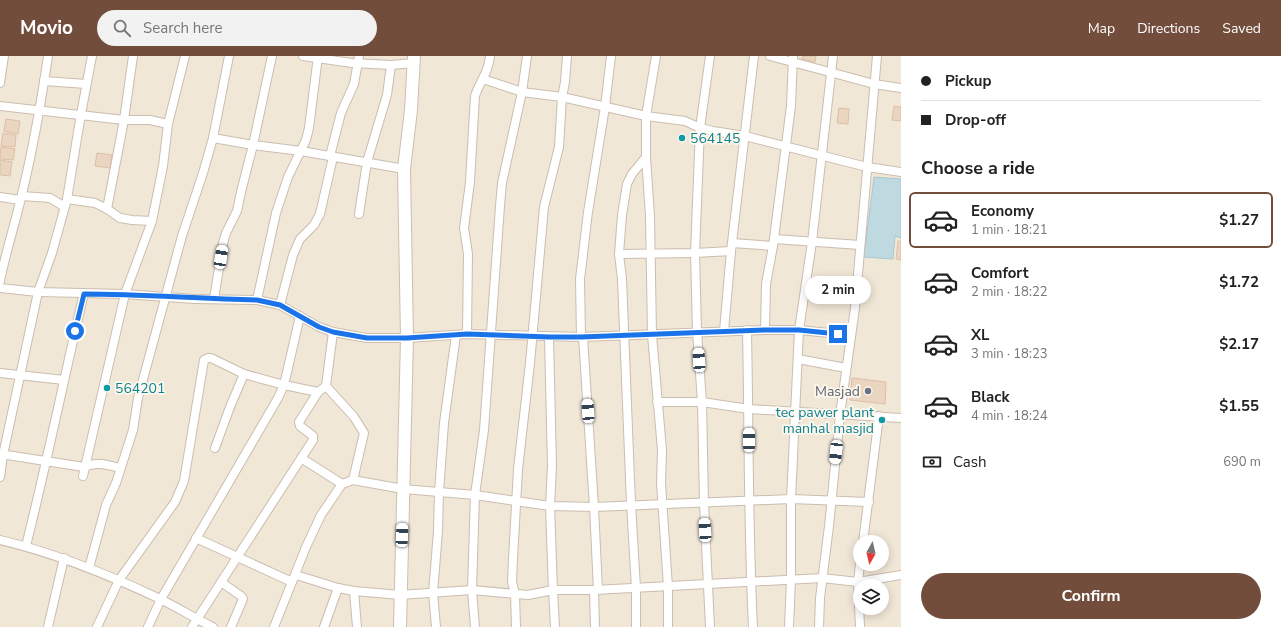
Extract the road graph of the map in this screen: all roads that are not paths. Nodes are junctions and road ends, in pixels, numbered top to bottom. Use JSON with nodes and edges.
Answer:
{"nodes":[{"id":1,"x":4,"y":56,"type":"edge"},
{"id":2,"x":48,"y":56,"type":"edge"},
{"id":3,"x":92,"y":56,"type":"edge"},
{"id":4,"x":133,"y":56,"type":"edge"},
{"id":5,"x":185,"y":56,"type":"edge"},
{"id":6,"x":229,"y":56,"type":"edge"},
{"id":7,"x":272,"y":56,"type":"edge"},
{"id":8,"x":303,"y":56,"type":"edge"},
{"id":9,"x":490,"y":56,"type":"edge"},
{"id":10,"x":527,"y":56,"type":"edge"},
{"id":11,"x":567,"y":56,"type":"edge"},
{"id":12,"x":611,"y":56,"type":"edge"},
{"id":13,"x":656,"y":56,"type":"edge"},
{"id":14,"x":710,"y":56,"type":"edge"},
{"id":15,"x":754,"y":56,"type":"edge"},
{"id":16,"x":770,"y":56,"type":"edge"},
{"id":17,"x":833,"y":56,"type":"edge"},
{"id":18,"x":877,"y":56,"type":"edge"},
{"id":19,"x":318,"y":57,"type":"edge"},
{"id":20,"x":359,"y":59,"type":"edge"},
{"id":21,"x":414,"y":59,"type":"edge"},
{"id":22,"x":793,"y":59,"type":"edge"},
{"id":23,"x":391,"y":65,"type":"junction"},
{"id":24,"x":831,"y":72,"type":"junction"},
{"id":25,"x":483,"y":79,"type":"junction"},
{"id":26,"x":44,"y":81,"type":"junction"},
{"id":27,"x":0,"y":83,"type":"edge"},
{"id":28,"x":86,"y":84,"type":"junction"},
{"id":29,"x":874,"y":84,"type":"junction"},
{"id":30,"x":901,"y":88,"type":"edge"},
{"id":31,"x":522,"y":92,"type":"junction"},
{"id":32,"x":562,"y":97,"type":"junction"},
{"id":33,"x":0,"y":106,"type":"edge"},
{"id":34,"x":605,"y":107,"type":"junction"},
{"id":35,"x":40,"y":110,"type":"junction"},
{"id":36,"x":81,"y":114,"type":"junction"},
{"id":37,"x":646,"y":116,"type":"junction"},
{"id":38,"x":124,"y":120,"type":"junction"},
{"id":39,"x":168,"y":124,"type":"junction"},
{"id":40,"x":700,"y":128,"type":"junction"},
{"id":41,"x":745,"y":136,"type":"junction"},
{"id":42,"x":213,"y":138,"type":"junction"},
{"id":43,"x":253,"y":145,"type":"junction"},
{"id":44,"x":786,"y":147,"type":"junction"},
{"id":45,"x":301,"y":151,"type":"junction"},
{"id":46,"x":331,"y":156,"type":"junction"},
{"id":47,"x":822,"y":156,"type":"junction"},
{"id":48,"x":646,"y":157,"type":"junction"},
{"id":49,"x":367,"y":162,"type":"junction"},
{"id":50,"x":867,"y":167,"type":"junction"},
{"id":51,"x":404,"y":168,"type":"junction"},
{"id":52,"x":901,"y":172,"type":"edge"},
{"id":53,"x":0,"y":197,"type":"edge"},
{"id":54,"x":21,"y":198,"type":"junction"},
{"id":55,"x":67,"y":199,"type":"junction"},
{"id":56,"x":65,"y":207,"type":"junction"},
{"id":57,"x":107,"y":208,"type":"junction"},
{"id":58,"x":359,"y":214,"type":"dead end"},
{"id":59,"x":152,"y":221,"type":"junction"},
{"id":60,"x":812,"y":242,"type":"junction"},
{"id":61,"x":774,"y":243,"type":"junction"},
{"id":62,"x":860,"y":245,"type":"junction"},
{"id":63,"x":732,"y":247,"type":"junction"},
{"id":64,"x":695,"y":253,"type":"junction"},
{"id":65,"x":619,"y":254,"type":"junction"},
{"id":66,"x":651,"y":254,"type":"junction"},
{"id":67,"x":0,"y":280,"type":"edge"},
{"id":68,"x":0,"y":288,"type":"edge"},
{"id":69,"x":38,"y":292,"type":"junction"},
{"id":70,"x":84,"y":294,"type":"junction"},
{"id":71,"x":125,"y":294,"type":"junction"},
{"id":72,"x":166,"y":297,"type":"junction"},
{"id":73,"x":214,"y":299,"type":"junction"},
{"id":74,"x":257,"y":300,"type":"junction"},
{"id":75,"x":280,"y":305,"type":"junction"},
{"id":76,"x":300,"y":316,"type":"junction"},
{"id":77,"x":747,"y":330,"type":"junction"},
{"id":78,"x":765,"y":330,"type":"junction"},
{"id":79,"x":799,"y":330,"type":"junction"},
{"id":80,"x":697,"y":331,"type":"junction"},
{"id":81,"x":724,"y":331,"type":"junction"},
{"id":82,"x":333,"y":332,"type":"junction"},
{"id":83,"x":467,"y":334,"type":"junction"},
{"id":84,"x":456,"y":335,"type":"junction"},
{"id":85,"x":491,"y":335,"type":"junction"},
{"id":86,"x":624,"y":335,"type":"junction"},
{"id":87,"x":652,"y":335,"type":"junction"},
{"id":88,"x":850,"y":335,"type":"junction"},
{"id":89,"x":532,"y":336,"type":"junction"},
{"id":90,"x":549,"y":337,"type":"junction"},
{"id":91,"x":582,"y":337,"type":"junction"},
{"id":92,"x":407,"y":338,"type":"junction"},
{"id":93,"x":798,"y":359,"type":"junction"},
{"id":94,"x":846,"y":368,"type":"junction"},
{"id":95,"x":0,"y":373,"type":"edge"},
{"id":96,"x":244,"y":374,"type":"junction"},
{"id":97,"x":21,"y":375,"type":"junction"},
{"id":98,"x":64,"y":380,"type":"junction"},
{"id":99,"x":284,"y":385,"type":"junction"},
{"id":100,"x":326,"y":386,"type":"junction"},
{"id":101,"x":318,"y":392,"type":"junction"},
{"id":102,"x":657,"y":402,"type":"junction"},
{"id":103,"x":702,"y":402,"type":"junction"},
{"id":104,"x":749,"y":409,"type":"junction"},
{"id":105,"x":794,"y":412,"type":"junction"},
{"id":106,"x":840,"y":415,"type":"junction"},
{"id":107,"x":879,"y":416,"type":"junction"},
{"id":108,"x":901,"y":418,"type":"edge"},
{"id":109,"x":215,"y":448,"type":"dead end"},
{"id":110,"x":2,"y":454,"type":"edge"},
{"id":111,"x":301,"y":458,"type":"junction"},
{"id":112,"x":47,"y":462,"type":"junction"},
{"id":113,"x":84,"y":467,"type":"junction"},
{"id":114,"x":120,"y":468,"type":"junction"},
{"id":115,"x":83,"y":476,"type":"dead end"},
{"id":116,"x":0,"y":478,"type":"edge"},
{"id":117,"x":353,"y":480,"type":"junction"},
{"id":118,"x":342,"y":484,"type":"junction"},
{"id":119,"x":403,"y":489,"type":"junction"},
{"id":120,"x":439,"y":492,"type":"junction"},
{"id":121,"x":475,"y":495,"type":"junction"},
{"id":122,"x":791,"y":499,"type":"junction"},
{"id":123,"x":831,"y":500,"type":"junction"},
{"id":124,"x":516,"y":501,"type":"junction"},
{"id":125,"x":749,"y":502,"type":"junction"},
{"id":126,"x":869,"y":502,"type":"junction"},
{"id":127,"x":704,"y":503,"type":"junction"},
{"id":128,"x":631,"y":504,"type":"junction"},
{"id":129,"x":662,"y":504,"type":"junction"},
{"id":130,"x":550,"y":506,"type":"junction"},
{"id":131,"x":594,"y":507,"type":"junction"},
{"id":132,"x":864,"y":535,"type":"edge"},
{"id":133,"x":196,"y":538,"type":"junction"},
{"id":134,"x":0,"y":540,"type":"edge"},
{"id":135,"x":26,"y":546,"type":"junction"},
{"id":136,"x":60,"y":557,"type":"junction"},
{"id":137,"x":239,"y":557,"type":"junction"},
{"id":138,"x":89,"y":568,"type":"junction"},
{"id":139,"x":901,"y":575,"type":"edge"},
{"id":140,"x":294,"y":578,"type":"junction"},
{"id":141,"x":822,"y":578,"type":"junction"},
{"id":142,"x":791,"y":579,"type":"junction"},
{"id":143,"x":876,"y":579,"type":"edge"},
{"id":144,"x":119,"y":580,"type":"junction"},
{"id":145,"x":751,"y":581,"type":"junction"},
{"id":146,"x":853,"y":581,"type":"edge"},
{"id":147,"x":221,"y":582,"type":"junction"},
{"id":148,"x":708,"y":584,"type":"junction"},
{"id":149,"x":668,"y":587,"type":"junction"},
{"id":150,"x":338,"y":588,"type":"junction"},
{"id":151,"x":636,"y":588,"type":"junction"},
{"id":152,"x":472,"y":590,"type":"junction"},
{"id":153,"x":552,"y":590,"type":"junction"},
{"id":154,"x":596,"y":590,"type":"junction"},
{"id":155,"x":354,"y":591,"type":"junction"},
{"id":156,"x":433,"y":593,"type":"junction"},
{"id":157,"x":515,"y":594,"type":"junction"},
{"id":158,"x":400,"y":595,"type":"junction"},
{"id":159,"x":160,"y":599,"type":"junction"},
{"id":160,"x":859,"y":615,"type":"edge"},
{"id":161,"x":195,"y":623,"type":"edge"},
{"id":162,"x":48,"y":627,"type":"edge"},
{"id":163,"x":97,"y":627,"type":"edge"},
{"id":164,"x":148,"y":627,"type":"edge"},
{"id":165,"x":213,"y":627,"type":"edge"},
{"id":166,"x":231,"y":627,"type":"edge"},
{"id":167,"x":274,"y":627,"type":"edge"},
{"id":168,"x":324,"y":627,"type":"edge"},
{"id":169,"x":357,"y":627,"type":"edge"},
{"id":170,"x":400,"y":627,"type":"edge"},
{"id":171,"x":436,"y":627,"type":"edge"},
{"id":172,"x":475,"y":627,"type":"edge"},
{"id":173,"x":516,"y":627,"type":"edge"},
{"id":174,"x":555,"y":627,"type":"edge"},
{"id":175,"x":595,"y":627,"type":"edge"},
{"id":176,"x":636,"y":627,"type":"edge"},
{"id":177,"x":668,"y":627,"type":"edge"},
{"id":178,"x":710,"y":627,"type":"edge"},
{"id":179,"x":754,"y":627,"type":"edge"},
{"id":180,"x":789,"y":627,"type":"edge"},
{"id":181,"x":819,"y":627,"type":"edge"},
{"id":182,"x":860,"y":627,"type":"edge"}],
"edges":[{"from":1,"to":27,"type":"street"},
{"from":2,"to":26,"type":"street"},
{"from":3,"to":28,"type":"street"},
{"from":4,"to":38,"type":"street"},
{"from":5,"to":39,"type":"street"},
{"from":6,"to":42,"type":"street"},
{"from":7,"to":43,"type":"street"},
{"from":8,"to":19,"type":"street"},
{"from":9,"to":25,"type":"street"},
{"from":10,"to":31,"type":"street"},
{"from":11,"to":32,"type":"street"},
{"from":12,"to":34,"type":"street"},
{"from":13,"to":37,"type":"street"},
{"from":14,"to":40,"type":"street"},
{"from":15,"to":41,"type":"street"},
{"from":16,"to":22,"type":"street"},
{"from":17,"to":24,"type":"street"},
{"from":18,"to":29,"type":"street"},
{"from":19,"to":20,"type":"street"},
{"from":19,"to":45,"type":"street"},
{"from":20,"to":23,"type":"street"},
{"from":20,"to":46,"type":"street"},
{"from":21,"to":23,"type":"street"},
{"from":21,"to":51,"type":"street"},
{"from":22,"to":24,"type":"street"},
{"from":22,"to":44,"type":"street"},
{"from":23,"to":49,"type":"street"},
{"from":24,"to":29,"type":"street"},
{"from":24,"to":47,"type":"street"},
{"from":25,"to":31,"type":"street"},
{"from":25,"to":83,"type":"street"},
{"from":26,"to":28,"type":"street"},
{"from":26,"to":35,"type":"street"},
{"from":28,"to":36,"type":"street"},
{"from":29,"to":30,"type":"street"},
{"from":29,"to":50,"type":"street"},
{"from":31,"to":32,"type":"street"},
{"from":31,"to":85,"type":"street"},
{"from":32,"to":34,"type":"street"},
{"from":32,"to":89,"type":"street"},
{"from":33,"to":35,"type":"street"},
{"from":34,"to":37,"type":"street"},
{"from":34,"to":91,"type":"street"},
{"from":35,"to":36,"type":"street"},
{"from":35,"to":54,"type":"street"},
{"from":36,"to":38,"type":"street"},
{"from":36,"to":55,"type":"street"},
{"from":37,"to":40,"type":"street"},
{"from":37,"to":48,"type":"street"},
{"from":38,"to":39,"type":"street"},
{"from":38,"to":57,"type":"street"},
{"from":39,"to":59,"type":"street"},
{"from":40,"to":41,"type":"street"},
{"from":40,"to":64,"type":"street"},
{"from":41,"to":44,"type":"street"},
{"from":41,"to":63,"type":"street"},
{"from":42,"to":43,"type":"street"},
{"from":42,"to":72,"type":"street"},
{"from":43,"to":45,"type":"street"},
{"from":43,"to":73,"type":"street"},
{"from":44,"to":47,"type":"street"},
{"from":44,"to":61,"type":"street"},
{"from":45,"to":46,"type":"street"},
{"from":45,"to":74,"type":"street"},
{"from":46,"to":49,"type":"street"},
{"from":46,"to":75,"type":"street"},
{"from":47,"to":50,"type":"street"},
{"from":47,"to":60,"type":"street"},
{"from":48,"to":65,"type":"street"},
{"from":48,"to":66,"type":"street"},
{"from":49,"to":51,"type":"street"},
{"from":49,"to":58,"type":"street"},
{"from":50,"to":52,"type":"street"},
{"from":50,"to":62,"type":"street"},
{"from":51,"to":92,"type":"street"},
{"from":53,"to":54,"type":"street"},
{"from":54,"to":56,"type":"street"},
{"from":54,"to":67,"type":"street"},
{"from":55,"to":56,"type":"street"},
{"from":55,"to":57,"type":"street"},
{"from":56,"to":69,"type":"street"},
{"from":57,"to":59,"type":"street"},
{"from":59,"to":71,"type":"street"},
{"from":60,"to":61,"type":"street"},
{"from":60,"to":62,"type":"street"},
{"from":60,"to":79,"type":"street"},
{"from":61,"to":63,"type":"street"},
{"from":61,"to":78,"type":"street"},
{"from":62,"to":88,"type":"street"},
{"from":63,"to":64,"type":"street"},
{"from":63,"to":81,"type":"street"},
{"from":64,"to":66,"type":"street"},
{"from":64,"to":80,"type":"street"},
{"from":65,"to":66,"type":"street"},
{"from":65,"to":86,"type":"street"},
{"from":66,"to":87,"type":"street"},
{"from":68,"to":69,"type":"street"},
{"from":69,"to":70,"type":"street"},
{"from":69,"to":97,"type":"street"},
{"from":70,"to":71,"type":"street"},
{"from":70,"to":98,"type":"street"},
{"from":71,"to":72,"type":"street"},
{"from":71,"to":113,"type":"street"},
{"from":72,"to":73,"type":"street"},
{"from":72,"to":114,"type":"street"},
{"from":73,"to":74,"type":"street"},
{"from":74,"to":75,"type":"street"},
{"from":75,"to":76,"type":"street"},
{"from":76,"to":82,"type":"street"},
{"from":76,"to":99,"type":"street"},
{"from":77,"to":78,"type":"street"},
{"from":77,"to":81,"type":"street"},
{"from":77,"to":104,"type":"street"},
{"from":78,"to":79,"type":"street"},
{"from":79,"to":88,"type":"street"},
{"from":79,"to":93,"type":"street"},
{"from":80,"to":81,"type":"street"},
{"from":80,"to":87,"type":"street"},
{"from":80,"to":103,"type":"street"},
{"from":82,"to":92,"type":"street"},
{"from":82,"to":100,"type":"street"},
{"from":83,"to":84,"type":"street"},
{"from":83,"to":85,"type":"street"},
{"from":84,"to":92,"type":"street"},
{"from":84,"to":120,"type":"street"},
{"from":85,"to":89,"type":"street"},
{"from":85,"to":121,"type":"street"},
{"from":86,"to":87,"type":"street"},
{"from":86,"to":91,"type":"street"},
{"from":86,"to":128,"type":"street"},
{"from":87,"to":102,"type":"street"},
{"from":88,"to":94,"type":"street"},
{"from":89,"to":90,"type":"street"},
{"from":89,"to":124,"type":"street"},
{"from":90,"to":91,"type":"street"},
{"from":90,"to":130,"type":"street"},
{"from":91,"to":131,"type":"street"},
{"from":92,"to":119,"type":"street"},
{"from":93,"to":94,"type":"street"},
{"from":93,"to":105,"type":"street"},
{"from":94,"to":106,"type":"street"},
{"from":95,"to":97,"type":"street"},
{"from":96,"to":99,"type":"street"},
{"from":96,"to":109,"type":"street"},
{"from":96,"to":144,"type":"street"},
{"from":97,"to":98,"type":"street"},
{"from":97,"to":110,"type":"street"},
{"from":98,"to":112,"type":"street"},
{"from":99,"to":101,"type":"street"},
{"from":99,"to":133,"type":"street"},
{"from":100,"to":101,"type":"street"},
{"from":100,"to":117,"type":"street"},
{"from":101,"to":111,"type":"street"},
{"from":102,"to":103,"type":"street"},
{"from":102,"to":129,"type":"street"},
{"from":103,"to":104,"type":"street"},
{"from":103,"to":127,"type":"street"},
{"from":104,"to":105,"type":"street"},
{"from":104,"to":125,"type":"street"},
{"from":105,"to":106,"type":"street"},
{"from":105,"to":122,"type":"street"},
{"from":106,"to":107,"type":"street"},
{"from":106,"to":123,"type":"street"},
{"from":107,"to":108,"type":"street"},
{"from":107,"to":126,"type":"street"},
{"from":110,"to":112,"type":"street"},
{"from":110,"to":116,"type":"street"},
{"from":111,"to":118,"type":"street"},
{"from":111,"to":137,"type":"street"},
{"from":112,"to":113,"type":"street"},
{"from":112,"to":135,"type":"street"},
{"from":113,"to":114,"type":"street"},
{"from":113,"to":115,"type":"street"},
{"from":114,"to":138,"type":"street"},
{"from":117,"to":118,"type":"street"},
{"from":117,"to":119,"type":"street"},
{"from":118,"to":140,"type":"street"},
{"from":119,"to":120,"type":"street"},
{"from":119,"to":158,"type":"street"},
{"from":120,"to":121,"type":"street"},
{"from":120,"to":156,"type":"street"},
{"from":121,"to":124,"type":"street"},
{"from":121,"to":152,"type":"street"},
{"from":122,"to":123,"type":"street"},
{"from":122,"to":125,"type":"street"},
{"from":122,"to":142,"type":"street"},
{"from":123,"to":126,"type":"street"},
{"from":123,"to":141,"type":"street"},
{"from":124,"to":130,"type":"street"},
{"from":124,"to":157,"type":"street"},
{"from":125,"to":127,"type":"street"},
{"from":125,"to":145,"type":"street"},
{"from":126,"to":132,"type":"street"},
{"from":127,"to":129,"type":"street"},
{"from":127,"to":148,"type":"street"},
{"from":128,"to":129,"type":"street"},
{"from":128,"to":131,"type":"street"},
{"from":128,"to":151,"type":"street"},
{"from":129,"to":149,"type":"street"},
{"from":130,"to":131,"type":"street"},
{"from":130,"to":153,"type":"street"},
{"from":131,"to":154,"type":"street"},
{"from":133,"to":137,"type":"street"},
{"from":133,"to":159,"type":"street"},
{"from":134,"to":135,"type":"street"},
{"from":135,"to":136,"type":"street"},
{"from":136,"to":138,"type":"street"},
{"from":136,"to":162,"type":"street"},
{"from":137,"to":140,"type":"street"},
{"from":137,"to":147,"type":"street"},
{"from":138,"to":144,"type":"street"},
{"from":139,"to":143,"type":"street"},
{"from":140,"to":150,"type":"street"},
{"from":140,"to":167,"type":"street"},
{"from":141,"to":142,"type":"street"},
{"from":141,"to":146,"type":"street"},
{"from":141,"to":181,"type":"street"},
{"from":142,"to":145,"type":"street"},
{"from":142,"to":180,"type":"street"},
{"from":144,"to":159,"type":"street"},
{"from":144,"to":163,"type":"street"},
{"from":145,"to":148,"type":"street"},
{"from":145,"to":179,"type":"street"},
{"from":147,"to":161,"type":"street"},
{"from":147,"to":166,"type":"street"},
{"from":148,"to":149,"type":"street"},
{"from":148,"to":178,"type":"street"},
{"from":149,"to":151,"type":"street"},
{"from":149,"to":177,"type":"street"},
{"from":150,"to":155,"type":"street"},
{"from":150,"to":168,"type":"street"},
{"from":151,"to":154,"type":"street"},
{"from":151,"to":176,"type":"street"},
{"from":152,"to":156,"type":"street"},
{"from":152,"to":157,"type":"street"},
{"from":152,"to":172,"type":"street"},
{"from":153,"to":154,"type":"street"},
{"from":153,"to":157,"type":"street"},
{"from":153,"to":174,"type":"street"},
{"from":154,"to":175,"type":"street"},
{"from":155,"to":158,"type":"street"},
{"from":155,"to":169,"type":"street"},
{"from":156,"to":158,"type":"street"},
{"from":156,"to":171,"type":"street"},
{"from":157,"to":173,"type":"street"},
{"from":158,"to":170,"type":"street"},
{"from":159,"to":161,"type":"street"},
{"from":159,"to":164,"type":"street"},
{"from":160,"to":182,"type":"street"},
{"from":161,"to":165,"type":"street"}]}
